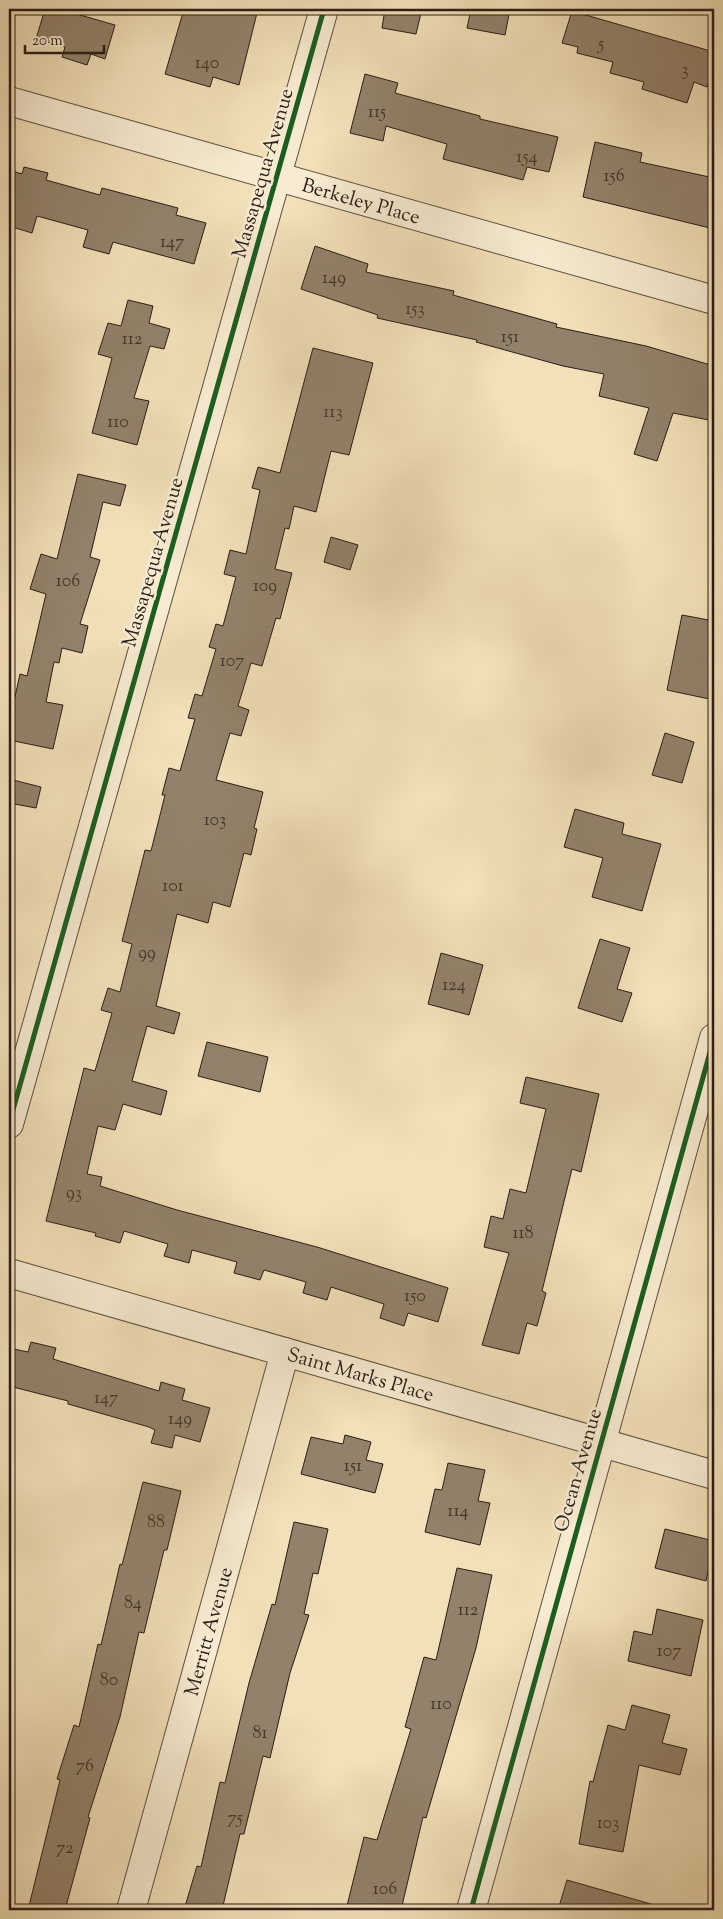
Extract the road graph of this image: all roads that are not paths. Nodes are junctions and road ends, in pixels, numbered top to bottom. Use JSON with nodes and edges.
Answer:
{"nodes":[{"id":1,"x":324,"y":9,"type":"edge"},
{"id":2,"x":9,"y":101,"type":"edge"},
{"id":3,"x":276,"y":177,"type":"junction"},
{"id":4,"x":714,"y":300,"type":"edge"},
{"id":5,"x":714,"y":1038,"type":"edge"},
{"id":6,"x":9,"y":1124,"type":"edge"},
{"id":7,"x":9,"y":1272,"type":"edge"},
{"id":8,"x":285,"y":1352,"type":"junction"},
{"id":9,"x":600,"y":1442,"type":"junction"},
{"id":10,"x":714,"y":1475,"type":"edge"},
{"id":11,"x":131,"y":1910,"type":"edge"},
{"id":12,"x":471,"y":1910,"type":"edge"}],
"edges":[{"from":1,"to":3,"type":"street","name":"Massapequa Avenue"},
{"from":2,"to":3,"type":"street","name":"Berkeley Place"},
{"from":3,"to":4,"type":"street","name":"Berkeley Place"},
{"from":3,"to":6,"type":"street","name":"Massapequa Avenue"},
{"from":5,"to":9,"type":"street","name":"Ocean Avenue"},
{"from":7,"to":8,"type":"street","name":"Saint Marks Place"},
{"from":8,"to":9,"type":"street","name":"Saint Marks Place"},
{"from":8,"to":11,"type":"street","name":"Merritt Avenue"},
{"from":9,"to":10,"type":"street","name":"Saint Marks Place"},
{"from":9,"to":12,"type":"street","name":"Ocean Avenue"}]}
